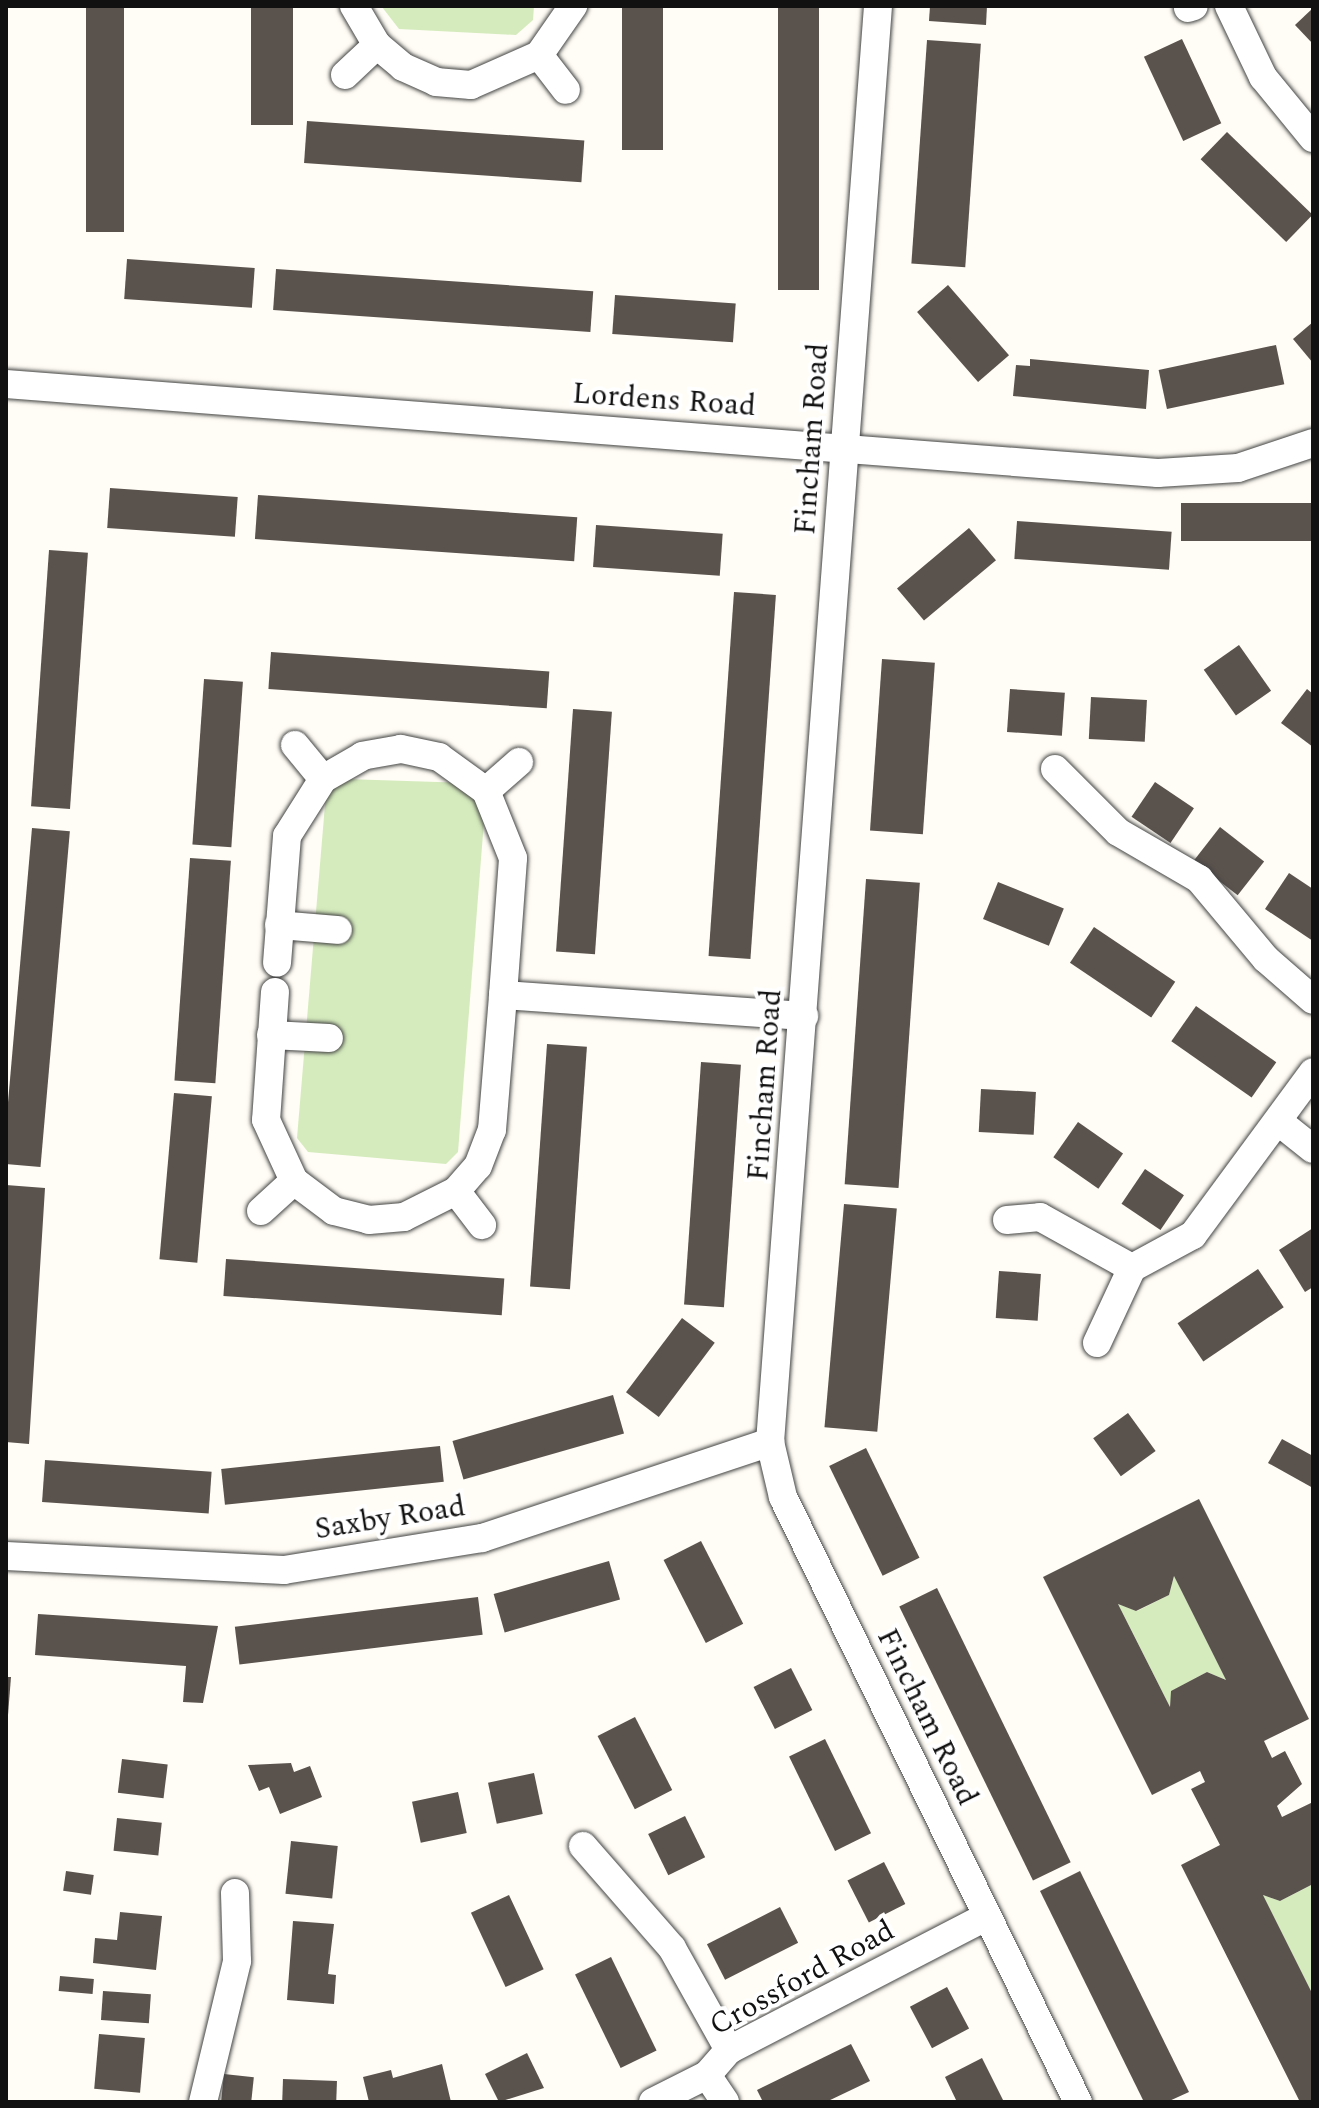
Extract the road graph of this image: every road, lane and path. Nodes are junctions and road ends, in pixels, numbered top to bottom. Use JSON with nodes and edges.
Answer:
{"nodes":[{"id":1,"x":354,"y":6,"type":"edge"},
{"id":2,"x":573,"y":6,"type":"edge"},
{"id":3,"x":878,"y":6,"type":"edge"},
{"id":4,"x":1229,"y":6,"type":"edge"},
{"id":5,"x":377,"y":45,"type":"junction"},
{"id":6,"x":539,"y":55,"type":"junction"},
{"id":7,"x":345,"y":75,"type":"dead end"},
{"id":8,"x":566,"y":90,"type":"dead end"},
{"id":9,"x":1313,"y":138,"type":"edge"},
{"id":10,"x":6,"y":384,"type":"edge"},
{"id":11,"x":1313,"y":443,"type":"edge"},
{"id":12,"x":845,"y":448,"type":"junction"},
{"id":13,"x":295,"y":745,"type":"dead end"},
{"id":14,"x":519,"y":762,"type":"dead end"},
{"id":15,"x":1055,"y":769,"type":"dead end"},
{"id":16,"x":323,"y":779,"type":"junction"},
{"id":17,"x":486,"y":791,"type":"junction"},
{"id":18,"x":279,"y":925,"type":"junction"},
{"id":19,"x":338,"y":930,"type":"dead end"},
{"id":20,"x":277,"y":963,"type":"dead end"},
{"id":21,"x":275,"y":992,"type":"dead end"},
{"id":22,"x":503,"y":995,"type":"junction"},
{"id":23,"x":1313,"y":1000,"type":"edge"},
{"id":24,"x":804,"y":1016,"type":"junction"},
{"id":25,"x":271,"y":1035,"type":"junction"},
{"id":26,"x":329,"y":1038,"type":"dead end"},
{"id":27,"x":1313,"y":1072,"type":"edge"},
{"id":28,"x":1279,"y":1122,"type":"junction"},
{"id":29,"x":1313,"y":1149,"type":"edge"},
{"id":30,"x":294,"y":1181,"type":"junction"},
{"id":31,"x":456,"y":1191,"type":"junction"},
{"id":32,"x":261,"y":1211,"type":"dead end"},
{"id":33,"x":1007,"y":1220,"type":"dead end"},
{"id":34,"x":482,"y":1225,"type":"dead end"},
{"id":35,"x":1132,"y":1268,"type":"junction"},
{"id":36,"x":1097,"y":1343,"type":"dead end"},
{"id":37,"x":770,"y":1442,"type":"junction"},
{"id":38,"x":6,"y":1556,"type":"edge"},
{"id":39,"x":583,"y":1846,"type":"dead end"},
{"id":40,"x":235,"y":1893,"type":"dead end"},
{"id":41,"x":986,"y":1917,"type":"junction"},
{"id":42,"x":729,"y":2050,"type":"junction"},
{"id":43,"x":707,"y":2075,"type":"junction"},
{"id":44,"x":203,"y":2102,"type":"edge"},
{"id":45,"x":653,"y":2102,"type":"edge"},
{"id":46,"x":725,"y":2102,"type":"edge"},
{"id":47,"x":1078,"y":2102,"type":"edge"}],
"edges":[{"from":1,"to":5,"type":"street"},
{"from":2,"to":6,"type":"street"},
{"from":3,"to":12,"type":"street","name":"Fincham Road"},
{"from":4,"to":9,"type":"street"},
{"from":5,"to":6,"type":"street"},
{"from":5,"to":7,"type":"street"},
{"from":6,"to":8,"type":"street"},
{"from":10,"to":12,"type":"street","name":"Lordens Road"},
{"from":11,"to":12,"type":"street","name":"Lordens Road"},
{"from":12,"to":24,"type":"street","name":"Fincham Road"},
{"from":13,"to":16,"type":"street"},
{"from":14,"to":17,"type":"street"},
{"from":15,"to":23,"type":"street"},
{"from":16,"to":17,"type":"street"},
{"from":16,"to":18,"type":"street"},
{"from":17,"to":22,"type":"street"},
{"from":18,"to":19,"type":"street"},
{"from":18,"to":20,"type":"street"},
{"from":21,"to":25,"type":"street"},
{"from":22,"to":24,"type":"street"},
{"from":22,"to":31,"type":"street"},
{"from":24,"to":37,"type":"street","name":"Fincham Road"},
{"from":25,"to":26,"type":"street"},
{"from":25,"to":30,"type":"street"},
{"from":27,"to":28,"type":"street"},
{"from":28,"to":29,"type":"street"},
{"from":28,"to":35,"type":"street"},
{"from":30,"to":31,"type":"street"},
{"from":30,"to":32,"type":"street"},
{"from":31,"to":34,"type":"street"},
{"from":33,"to":35,"type":"street"},
{"from":35,"to":36,"type":"street"},
{"from":37,"to":38,"type":"street","name":"Saxby Road"},
{"from":37,"to":41,"type":"street","name":"Fincham Road"},
{"from":39,"to":42,"type":"street"},
{"from":40,"to":44,"type":"street"},
{"from":41,"to":42,"type":"street","name":"Crossford Road"},
{"from":41,"to":47,"type":"street","name":"Fincham Road"},
{"from":42,"to":43,"type":"street","name":"Crossford Road"},
{"from":43,"to":45,"type":"street","name":"Crossford Road"},
{"from":43,"to":46,"type":"street"}]}
